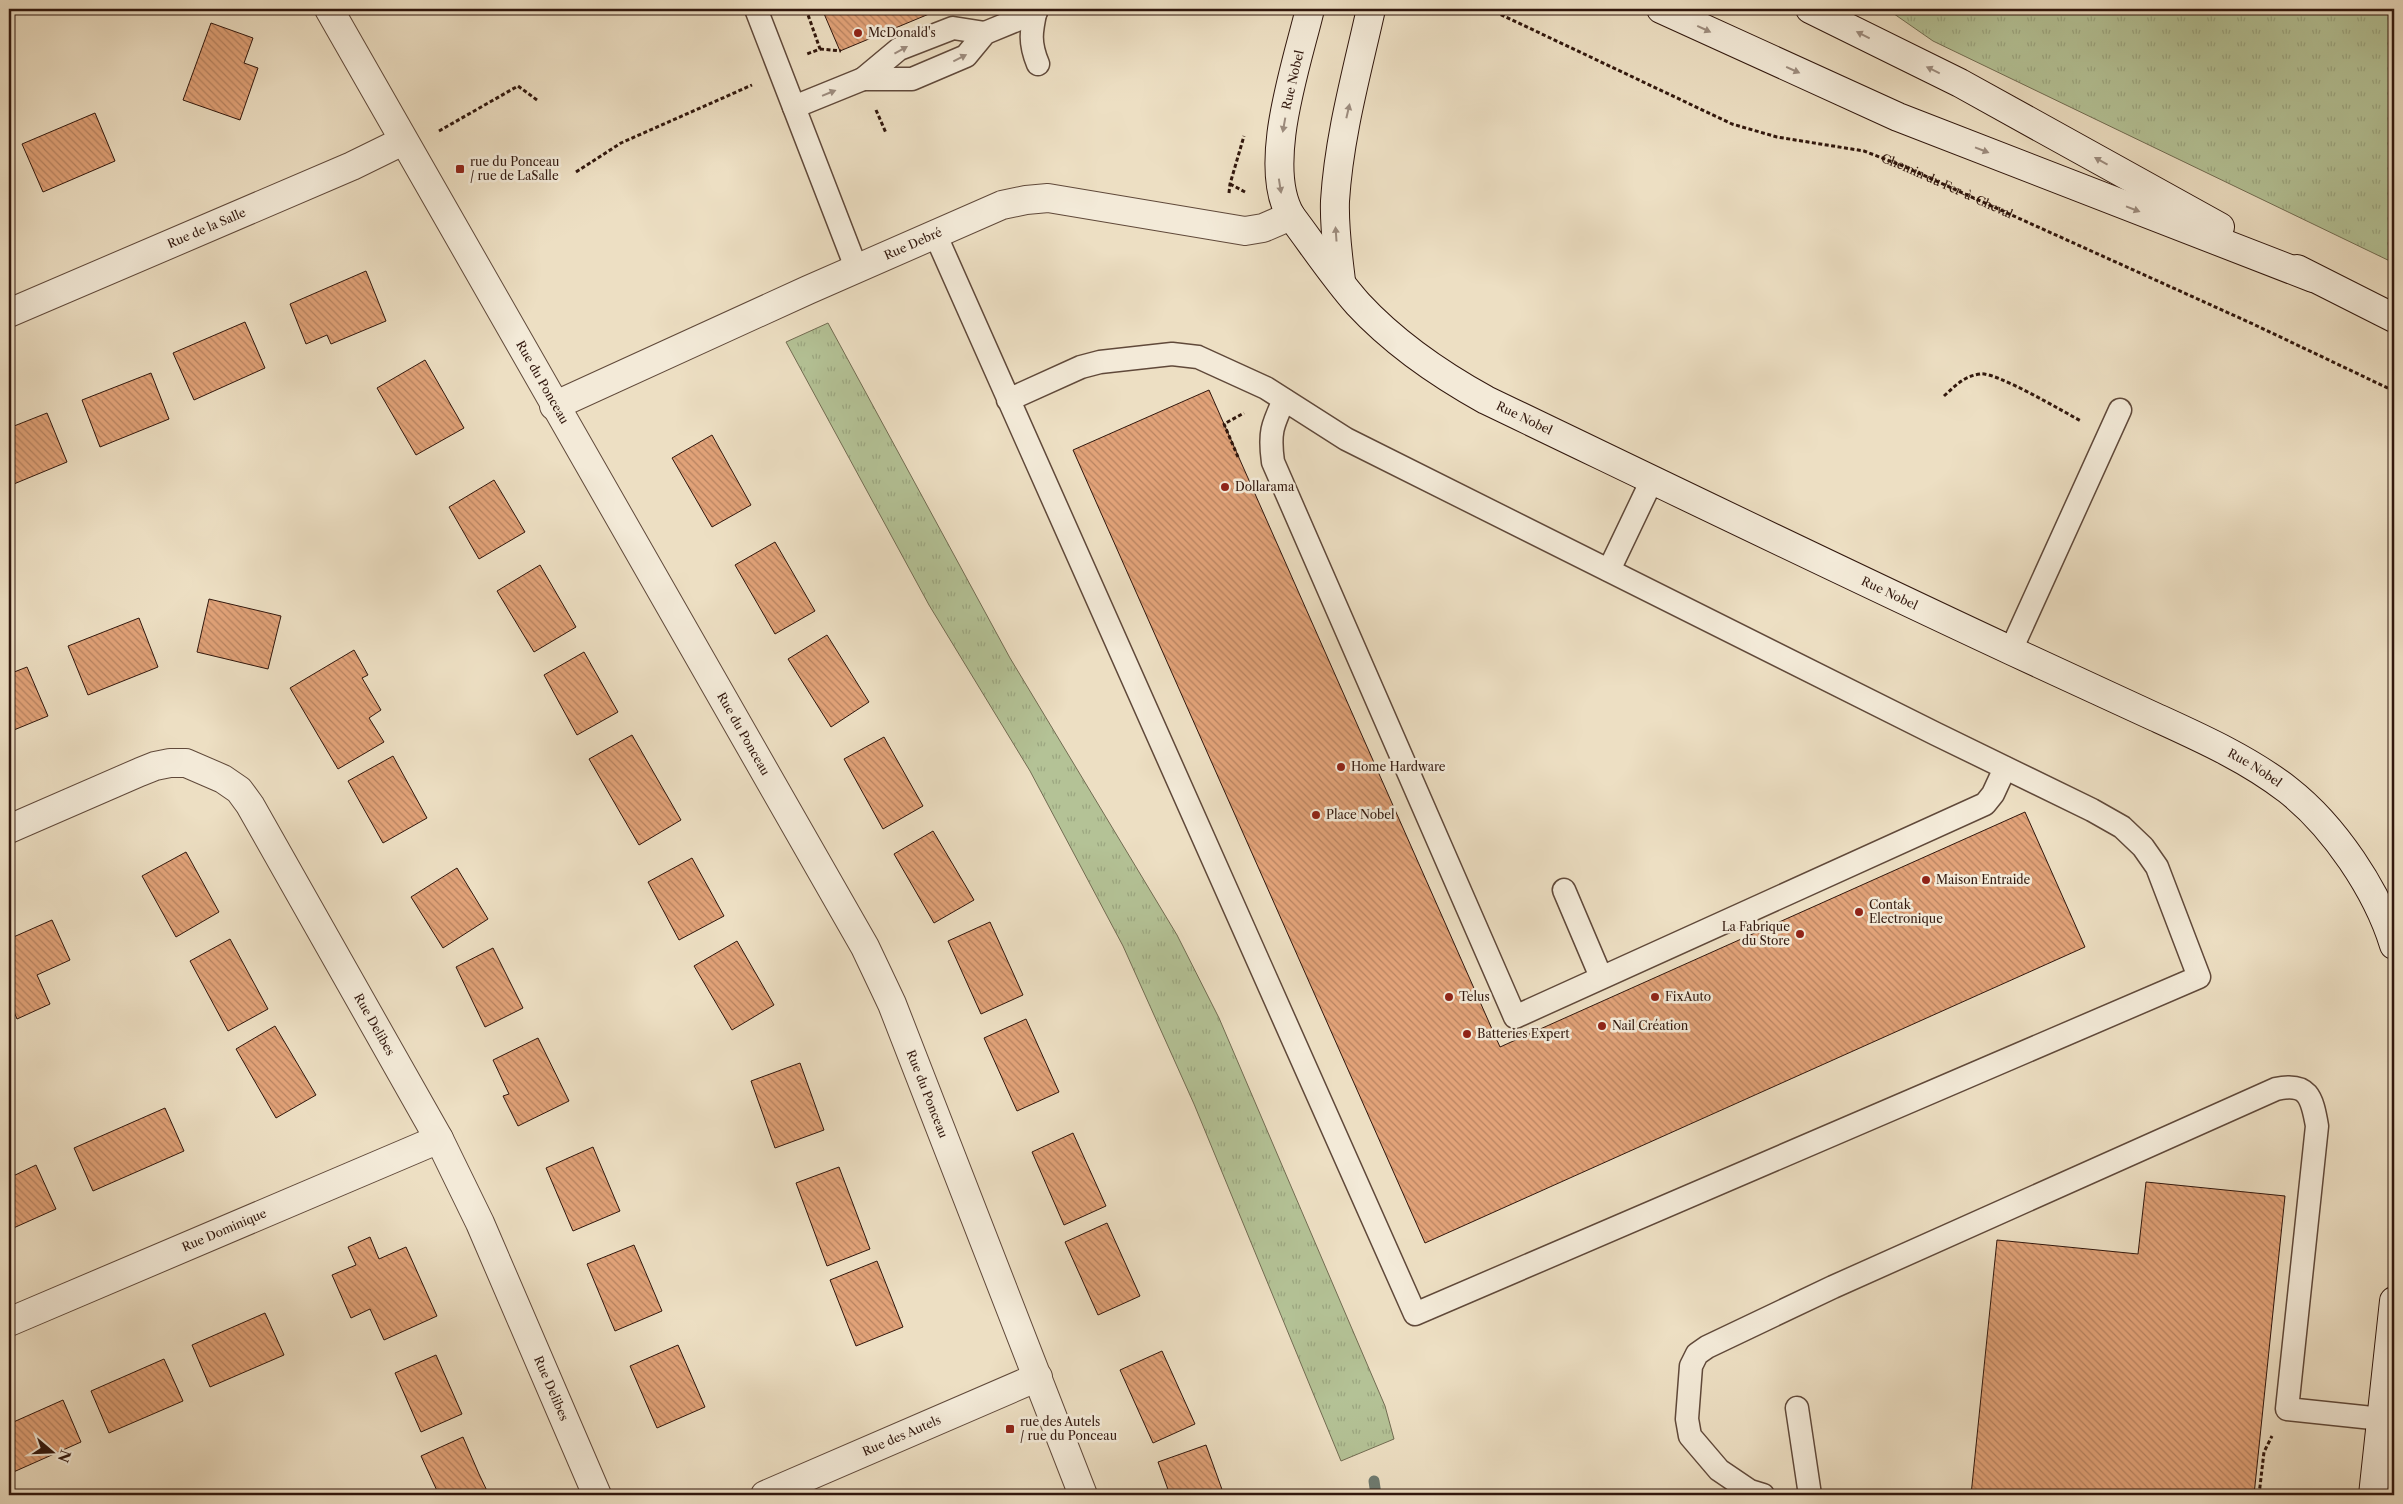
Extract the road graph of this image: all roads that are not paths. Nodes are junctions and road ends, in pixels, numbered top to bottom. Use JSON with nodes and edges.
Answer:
{"nodes":[{"id":1,"x":329,"y":9,"type":"edge"},
{"id":2,"x":756,"y":9,"type":"edge"},
{"id":3,"x":1310,"y":9,"type":"edge"},
{"id":4,"x":1371,"y":9,"type":"edge"},
{"id":5,"x":1661,"y":9,"type":"edge"},
{"id":6,"x":1810,"y":9,"type":"edge"},
{"id":7,"x":1036,"y":11,"type":"edge"},
{"id":8,"x":985,"y":34,"type":"junction"},
{"id":9,"x":1038,"y":64,"type":"dead end"},
{"id":10,"x":863,"y":79,"type":"junction"},
{"id":11,"x":794,"y":107,"type":"junction"},
{"id":12,"x":403,"y":141,"type":"junction"},
{"id":13,"x":1291,"y":216,"type":"junction"},
{"id":14,"x":936,"y":236,"type":"junction"},
{"id":15,"x":857,"y":270,"type":"junction"},
{"id":16,"x":2312,"y":278,"type":"junction"},
{"id":17,"x":1341,"y":283,"type":"junction"},
{"id":18,"x":9,"y":313,"type":"edge"},
{"id":19,"x":2394,"y":318,"type":"edge"},
{"id":20,"x":1008,"y":400,"type":"junction"},
{"id":21,"x":1284,"y":400,"type":"junction"},
{"id":22,"x":554,"y":406,"type":"junction"},
{"id":23,"x":2120,"y":410,"type":"dead end"},
{"id":24,"x":1652,"y":480,"type":"junction"},
{"id":25,"x":1609,"y":570,"type":"junction"},
{"id":26,"x":2011,"y":650,"type":"junction"},
{"id":27,"x":2005,"y":768,"type":"junction"},
{"id":28,"x":9,"y":829,"type":"edge"},
{"id":29,"x":1564,"y":890,"type":"dead end"},
{"id":30,"x":2394,"y":946,"type":"edge"},
{"id":31,"x":1600,"y":977,"type":"junction"},
{"id":32,"x":439,"y":1139,"type":"junction"},
{"id":33,"x":2394,"y":1301,"type":"edge"},
{"id":34,"x":9,"y":1322,"type":"edge"},
{"id":35,"x":1038,"y":1377,"type":"junction"},
{"id":36,"x":1797,"y":1408,"type":"dead end"},
{"id":37,"x":2382,"y":1419,"type":"junction"},
{"id":38,"x":597,"y":1495,"type":"edge"},
{"id":39,"x":764,"y":1495,"type":"edge"},
{"id":40,"x":1083,"y":1495,"type":"edge"},
{"id":41,"x":1764,"y":1495,"type":"edge"},
{"id":42,"x":1810,"y":1495,"type":"edge"},
{"id":43,"x":2373,"y":1495,"type":"edge"}],
"edges":[{"from":1,"to":12,"type":"street","name":"Rue du Ponceau"},
{"from":2,"to":11,"type":"lane"},
{"from":3,"to":13,"type":"street","name":"Rue Nobel","one_way":true},
{"from":17,"to":4,"type":"street","one_way":true},
{"from":5,"to":16,"type":"street","one_way":true},
{"from":16,"to":6,"type":"street","one_way":true},
{"from":7,"to":8,"type":"lane"},
{"from":7,"to":9,"type":"lane"},
{"from":10,"to":8,"type":"lane","one_way":true},
{"from":10,"to":8,"type":"lane","one_way":true},
{"from":11,"to":10,"type":"lane","one_way":true},
{"from":11,"to":15,"type":"lane"},
{"from":12,"to":18,"type":"street","name":"Rue de la Salle"},
{"from":12,"to":22,"type":"street","name":"Rue du Ponceau"},
{"from":13,"to":14,"type":"street","name":"Rue Debré"},
{"from":13,"to":17,"type":"street","name":"Rue Nobel"},
{"from":14,"to":15,"type":"street","name":"Rue Debré"},
{"from":14,"to":20,"type":"lane"},
{"from":15,"to":22,"type":"street","name":"Rue Debré"},
{"from":16,"to":19,"type":"street"},
{"from":17,"to":24,"type":"street","name":"Rue Nobel"},
{"from":20,"to":21,"type":"lane"},
{"from":20,"to":27,"type":"lane"},
{"from":21,"to":25,"type":"lane"},
{"from":21,"to":31,"type":"lane"},
{"from":22,"to":35,"type":"street","name":"Rue du Ponceau"},
{"from":23,"to":26,"type":"lane"},
{"from":24,"to":25,"type":"lane"},
{"from":24,"to":26,"type":"street","name":"Rue Nobel"},
{"from":25,"to":27,"type":"lane"},
{"from":26,"to":30,"type":"street","name":"Rue Nobel"},
{"from":27,"to":31,"type":"lane"},
{"from":28,"to":32,"type":"street","name":"Rue Delibes"},
{"from":29,"to":31,"type":"lane"},
{"from":32,"to":34,"type":"street","name":"Rue Dominique"},
{"from":32,"to":38,"type":"street","name":"Rue Delibes"},
{"from":33,"to":37,"type":"street"},
{"from":35,"to":39,"type":"street","name":"Rue des Autels"},
{"from":35,"to":40,"type":"street","name":"Rue du Ponceau"},
{"from":36,"to":42,"type":"lane"},
{"from":37,"to":41,"type":"lane"},
{"from":37,"to":43,"type":"street"}]}
